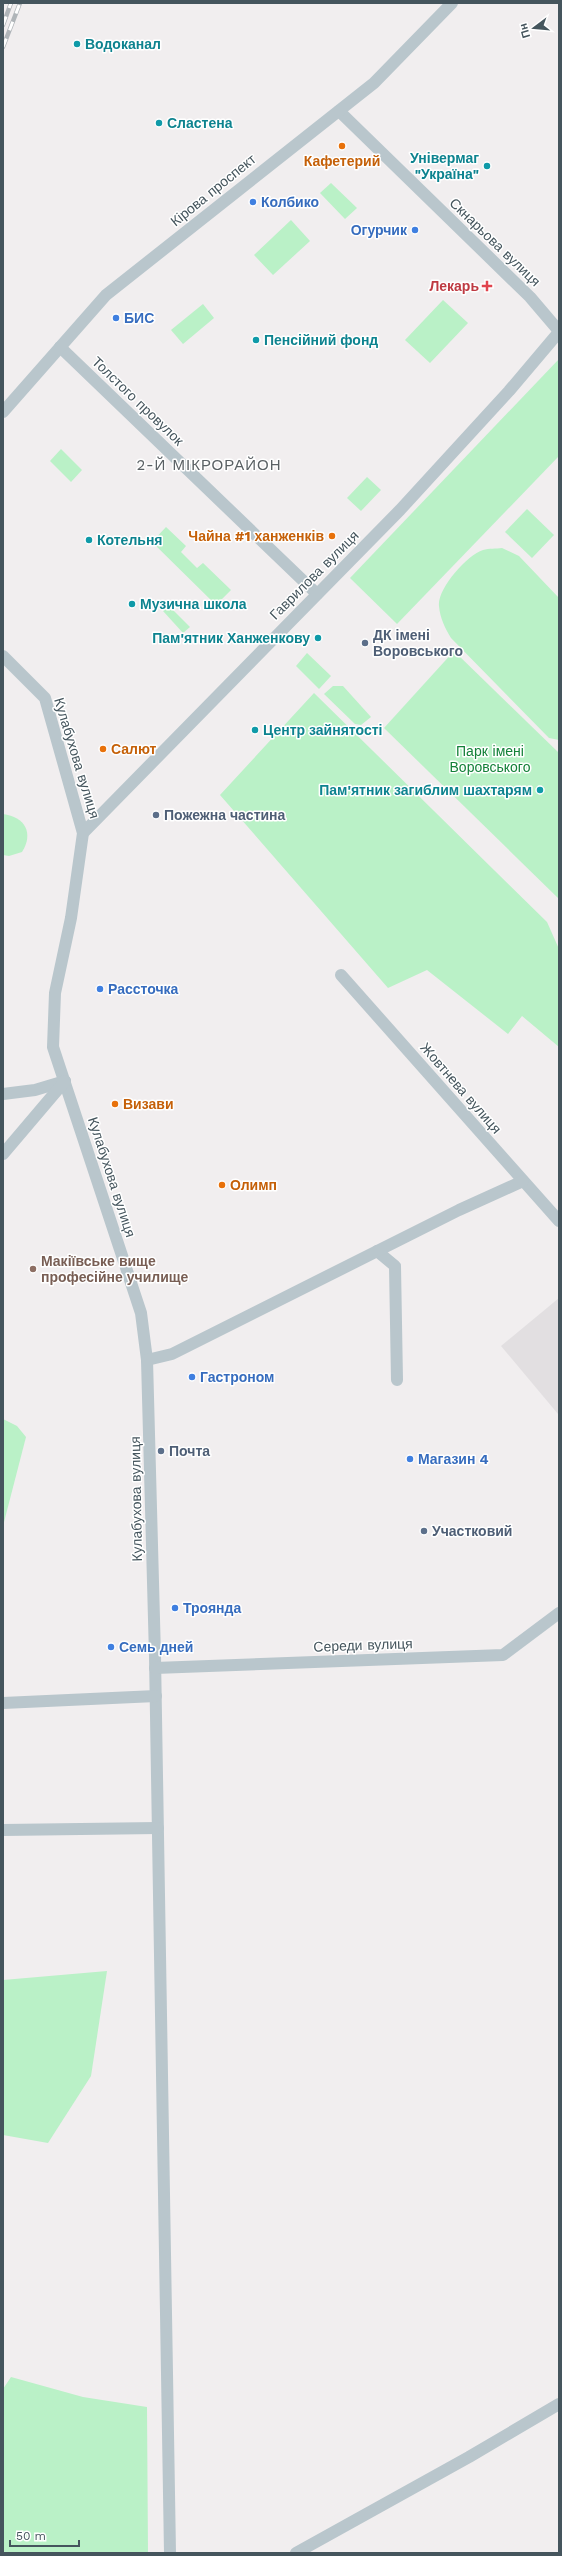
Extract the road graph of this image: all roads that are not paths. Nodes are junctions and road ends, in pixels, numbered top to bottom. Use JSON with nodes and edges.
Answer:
{"nodes":[{"id":1,"x":452,"y":3,"type":"edge"},
{"id":2,"x":339,"y":111,"type":"junction"},
{"id":3,"x":559,"y":331,"type":"edge"},
{"id":4,"x":60,"y":347,"type":"junction"},
{"id":5,"x":3,"y":412,"type":"edge"},
{"id":6,"x":316,"y":594,"type":"junction"},
{"id":7,"x":3,"y":656,"type":"edge"},
{"id":8,"x":83,"y":833,"type":"junction"},
{"id":9,"x":342,"y":975,"type":"dead end"},
{"id":10,"x":65,"y":1081,"type":"junction"},
{"id":11,"x":3,"y":1094,"type":"edge"},
{"id":12,"x":3,"y":1154,"type":"edge"},
{"id":13,"x":523,"y":1180,"type":"junction"},
{"id":14,"x":559,"y":1221,"type":"edge"},
{"id":15,"x":377,"y":1251,"type":"junction"},
{"id":16,"x":147,"y":1360,"type":"junction"},
{"id":17,"x":397,"y":1380,"type":"dead end"},
{"id":18,"x":559,"y":1613,"type":"edge"},
{"id":19,"x":155,"y":1668,"type":"junction"},
{"id":20,"x":156,"y":1696,"type":"junction"},
{"id":21,"x":3,"y":1703,"type":"edge"},
{"id":22,"x":158,"y":1828,"type":"junction"},
{"id":23,"x":3,"y":1830,"type":"edge"},
{"id":24,"x":559,"y":2404,"type":"edge"},
{"id":25,"x":170,"y":2553,"type":"edge"},
{"id":26,"x":296,"y":2553,"type":"edge"}],
"edges":[{"from":1,"to":2,"type":"street","name":"Кірова проспект"},
{"from":2,"to":3,"type":"street","name":"Скнарьова вулиця"},
{"from":2,"to":4,"type":"street","name":"Кірова проспект"},
{"from":3,"to":6,"type":"street","name":"Гаврилова вулиця"},
{"from":4,"to":5,"type":"street","name":"Кірова проспект"},
{"from":4,"to":6,"type":"street","name":"Толстого провулок"},
{"from":6,"to":8,"type":"street","name":"Гаврилова вулиця"},
{"from":7,"to":8,"type":"street","name":"Кулабухова вулиця"},
{"from":8,"to":10,"type":"street","name":"Кулабухова вулиця"},
{"from":9,"to":13,"type":"street","name":"Жовтнева вулиця"},
{"from":10,"to":11,"type":"street"},
{"from":10,"to":12,"type":"street"},
{"from":10,"to":16,"type":"street","name":"Кулабухова вулиця"},
{"from":13,"to":14,"type":"street","name":"Жовтнева вулиця"},
{"from":13,"to":15,"type":"street"},
{"from":15,"to":16,"type":"street"},
{"from":15,"to":17,"type":"street"},
{"from":16,"to":19,"type":"street","name":"Кулабухова вулиця"},
{"from":18,"to":19,"type":"street","name":"Середи вулиця"},
{"from":19,"to":20,"type":"street","name":"Кулабухова вулиця"},
{"from":20,"to":21,"type":"street"},
{"from":20,"to":22,"type":"street","name":"Кулабухова вулиця"},
{"from":22,"to":23,"type":"street"},
{"from":22,"to":25,"type":"street","name":"Кулабухова вулиця"},
{"from":24,"to":26,"type":"street"}]}
